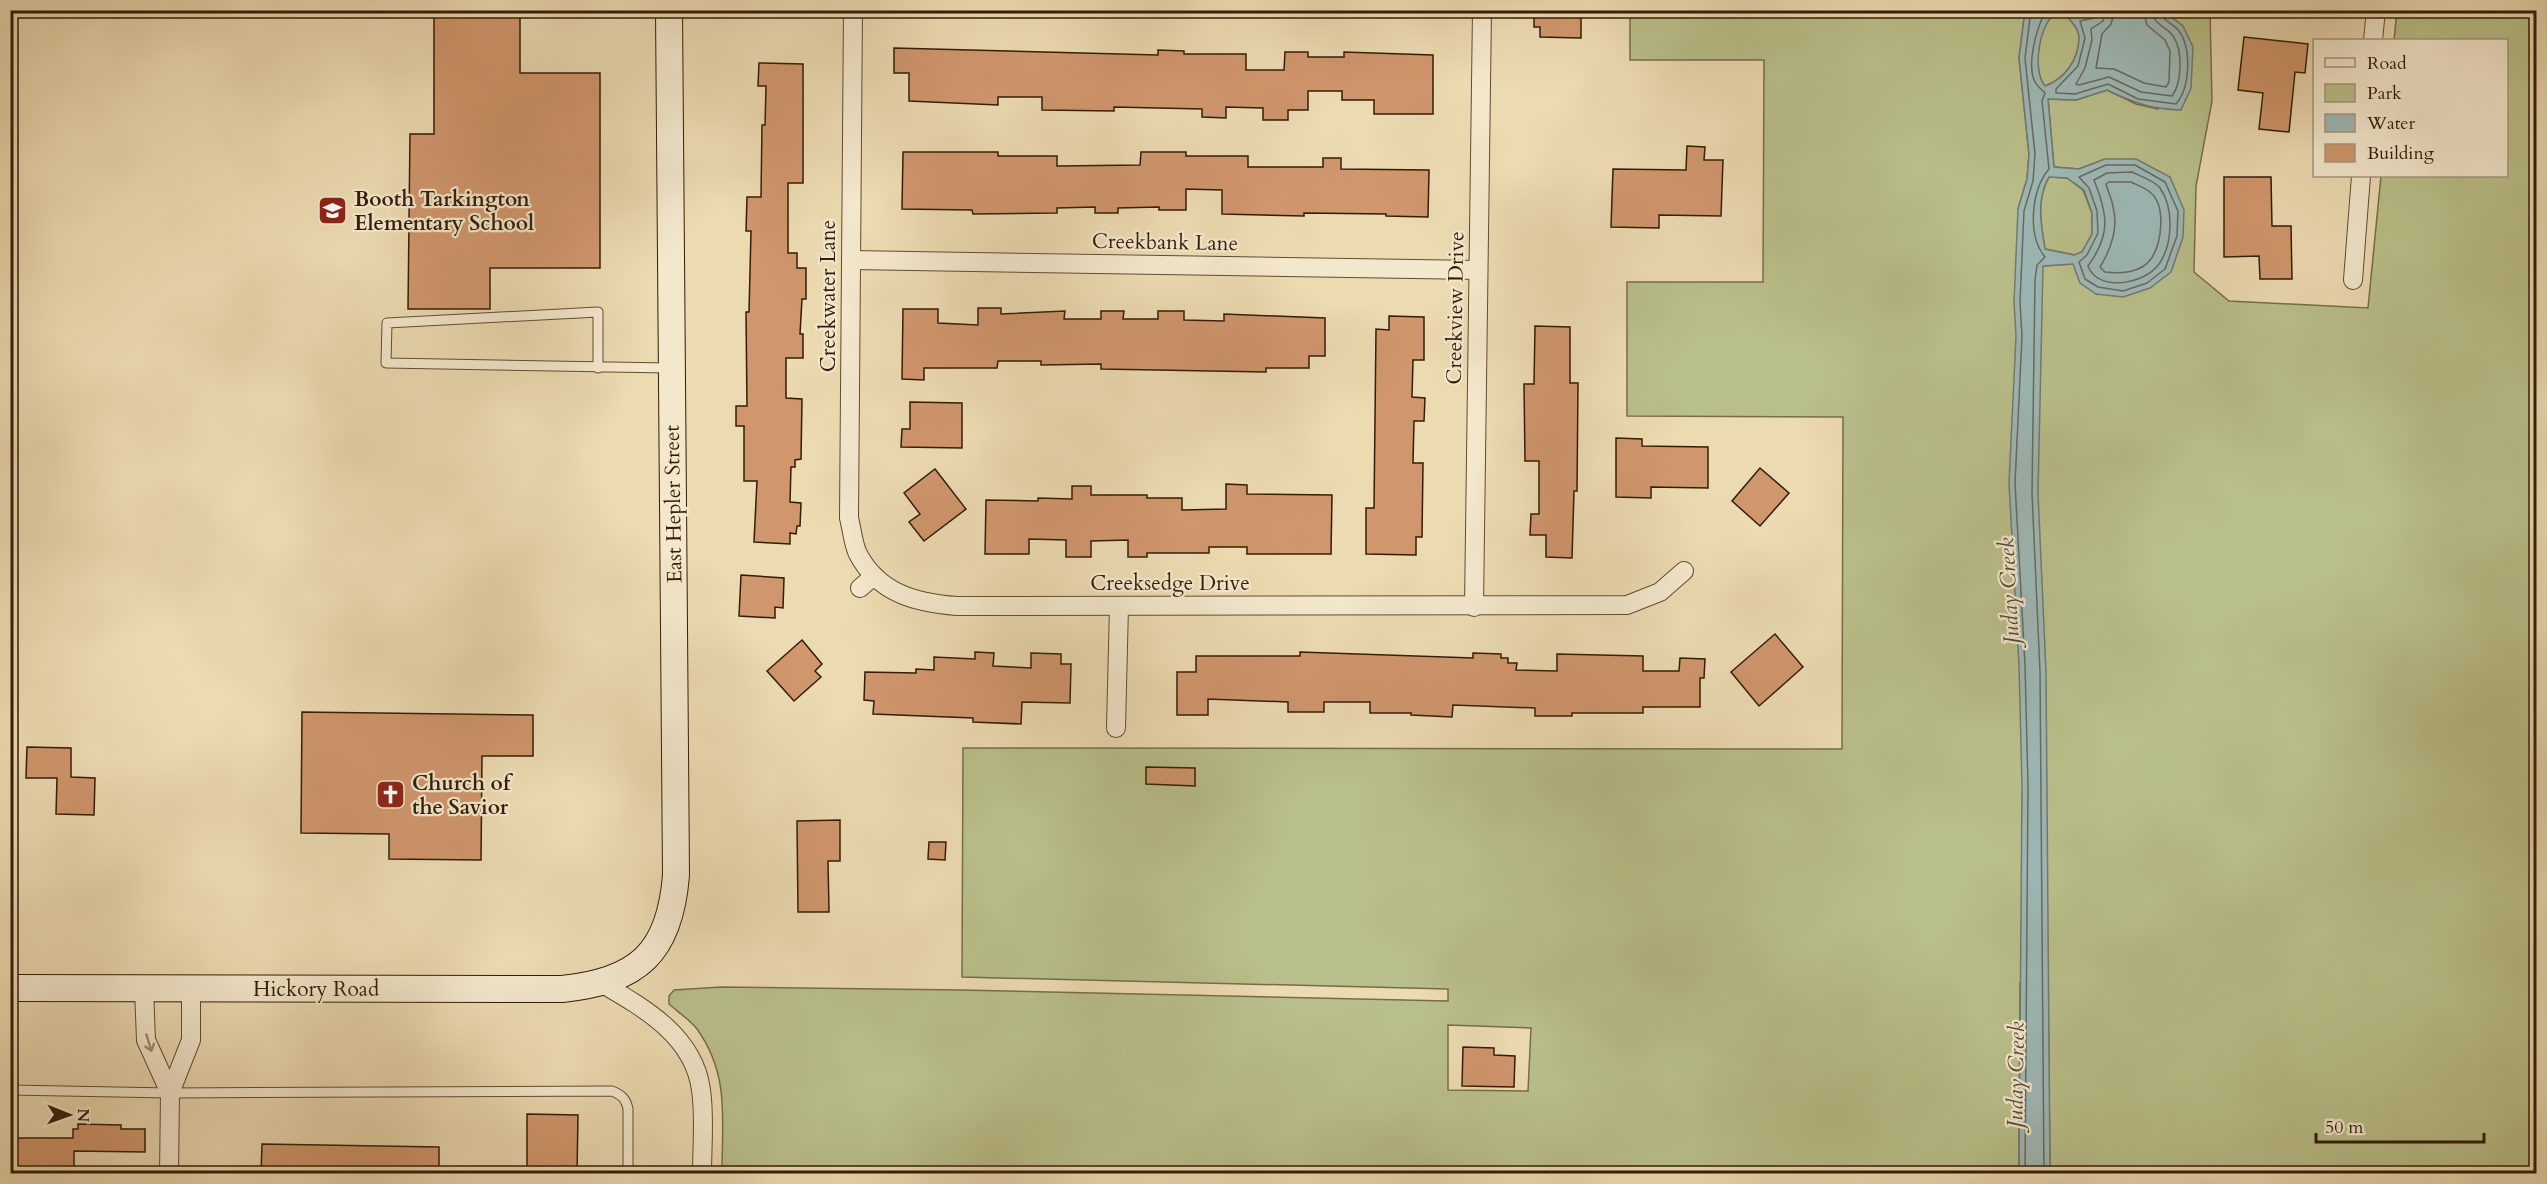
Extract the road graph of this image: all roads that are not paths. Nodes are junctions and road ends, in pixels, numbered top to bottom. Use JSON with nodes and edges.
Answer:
{"nodes":[{"id":1,"x":669,"y":10,"type":"edge"},
{"id":2,"x":854,"y":10,"type":"edge"},
{"id":3,"x":1482,"y":10,"type":"edge"},
{"id":4,"x":2376,"y":10,"type":"edge"},
{"id":5,"x":2373,"y":39,"type":"edge"},
{"id":6,"x":2361,"y":177,"type":"edge"},
{"id":7,"x":850,"y":260,"type":"junction"},
{"id":8,"x":1478,"y":270,"type":"junction"},
{"id":9,"x":2353,"y":280,"type":"dead end"},
{"id":10,"x":598,"y":368,"type":"junction"},
{"id":11,"x":672,"y":368,"type":"junction"},
{"id":12,"x":1684,"y":571,"type":"dead end"},
{"id":13,"x":867,"y":582,"type":"joint"},
{"id":14,"x":1119,"y":606,"type":"junction"},
{"id":15,"x":1474,"y":607,"type":"junction"},
{"id":16,"x":1116,"y":728,"type":"dead end"},
{"id":17,"x":611,"y":979,"type":"junction"},
{"id":18,"x":10,"y":988,"type":"edge"},
{"id":19,"x":144,"y":989,"type":"junction"},
{"id":20,"x":191,"y":989,"type":"junction"},
{"id":21,"x":10,"y":1090,"type":"edge"},
{"id":22,"x":170,"y":1093,"type":"junction"},
{"id":23,"x":168,"y":1173,"type":"edge"},
{"id":24,"x":628,"y":1173,"type":"edge"},
{"id":25,"x":702,"y":1173,"type":"edge"}],
"edges":[{"from":1,"to":11,"type":"street","name":"East Hepler Street"},
{"from":2,"to":7,"type":"street","name":"Creekwater Lane"},
{"from":3,"to":8,"type":"street","name":"Creekview Drive"},
{"from":4,"to":5,"type":"street"},
{"from":6,"to":9,"type":"street"},
{"from":7,"to":8,"type":"street","name":"Creekbank Lane"},
{"from":7,"to":13,"type":"street","name":"Creekwater Lane"},
{"from":8,"to":15,"type":"street","name":"Creekview Drive"},
{"from":10,"to":10,"type":"lane"},
{"from":10,"to":11,"type":"lane"},
{"from":11,"to":17,"type":"street","name":"East Hepler Street"},
{"from":12,"to":15,"type":"street","name":"Creeksedge Drive"},
{"from":13,"to":14,"type":"street","name":"Creeksedge Drive"},
{"from":14,"to":15,"type":"street","name":"Creeksedge Drive"},
{"from":14,"to":16,"type":"street"},
{"from":17,"to":20,"type":"street","name":"Hickory Road"},
{"from":17,"to":25,"type":"street"},
{"from":18,"to":19,"type":"street","name":"Hickory Road"},
{"from":19,"to":20,"type":"street","name":"Hickory Road"},
{"from":19,"to":22,"type":"street","one_way":true},
{"from":20,"to":22,"type":"street"},
{"from":21,"to":22,"type":"lane"},
{"from":22,"to":23,"type":"street"},
{"from":22,"to":24,"type":"lane"}]}
